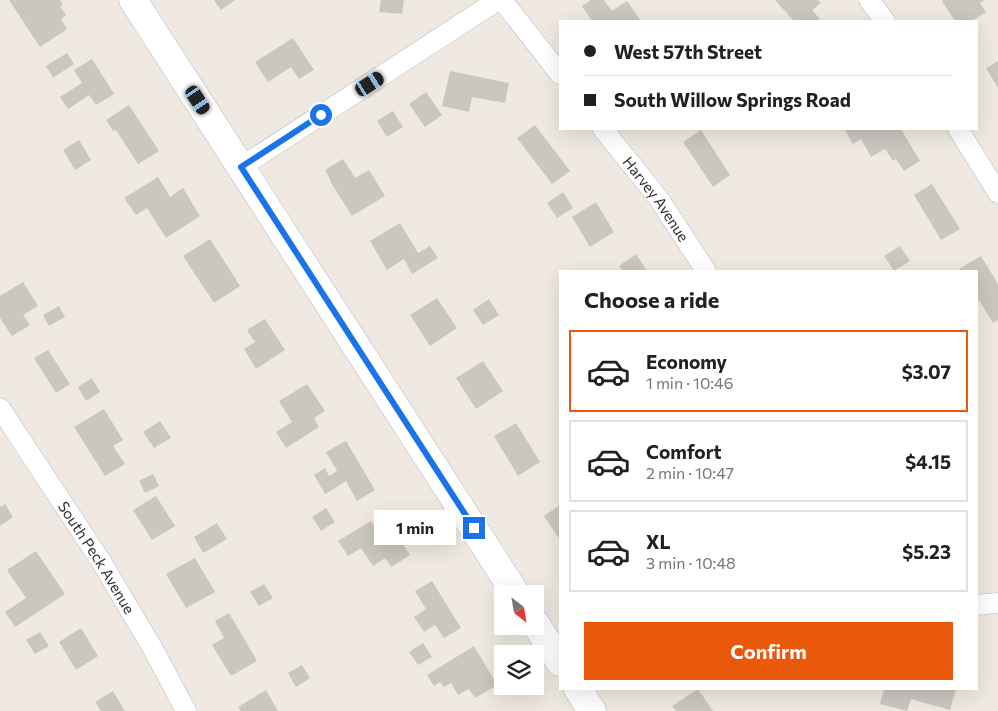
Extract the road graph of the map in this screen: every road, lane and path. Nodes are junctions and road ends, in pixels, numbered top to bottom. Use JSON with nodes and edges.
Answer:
{"nodes":[{"id":1,"x":133,"y":0,"type":"edge"},
{"id":2,"x":500,"y":0,"type":"edge"},
{"id":3,"x":869,"y":0,"type":"edge"},
{"id":4,"x":884,"y":20,"type":"edge"},
{"id":5,"x":559,"y":73,"type":"edge"},
{"id":6,"x":604,"y":130,"type":"edge"},
{"id":7,"x":959,"y":130,"type":"edge"},
{"id":8,"x":241,"y":167,"type":"junction"},
{"id":9,"x":998,"y":193,"type":"edge"},
{"id":10,"x":705,"y":270,"type":"edge"},
{"id":11,"x":0,"y":408,"type":"edge"},
{"id":12,"x":510,"y":585,"type":"edge"},
{"id":13,"x":998,"y":603,"type":"edge"},
{"id":14,"x":978,"y":605,"type":"edge"},
{"id":15,"x":543,"y":635,"type":"edge"},
{"id":16,"x":559,"y":660,"type":"edge"},
{"id":17,"x":579,"y":690,"type":"edge"},
{"id":18,"x":186,"y":711,"type":"edge"},
{"id":19,"x":592,"y":711,"type":"edge"}],
"edges":[{"from":1,"to":8,"type":"street"},
{"from":2,"to":5,"type":"street"},
{"from":2,"to":8,"type":"street"},
{"from":3,"to":4,"type":"street"},
{"from":6,"to":10,"type":"street","name":"Harvey Avenue"},
{"from":7,"to":9,"type":"street"},
{"from":8,"to":12,"type":"street"},
{"from":11,"to":18,"type":"street","name":"South Peck Avenue"},
{"from":13,"to":14,"type":"street"},
{"from":15,"to":16,"type":"street"},
{"from":17,"to":19,"type":"street"}]}
